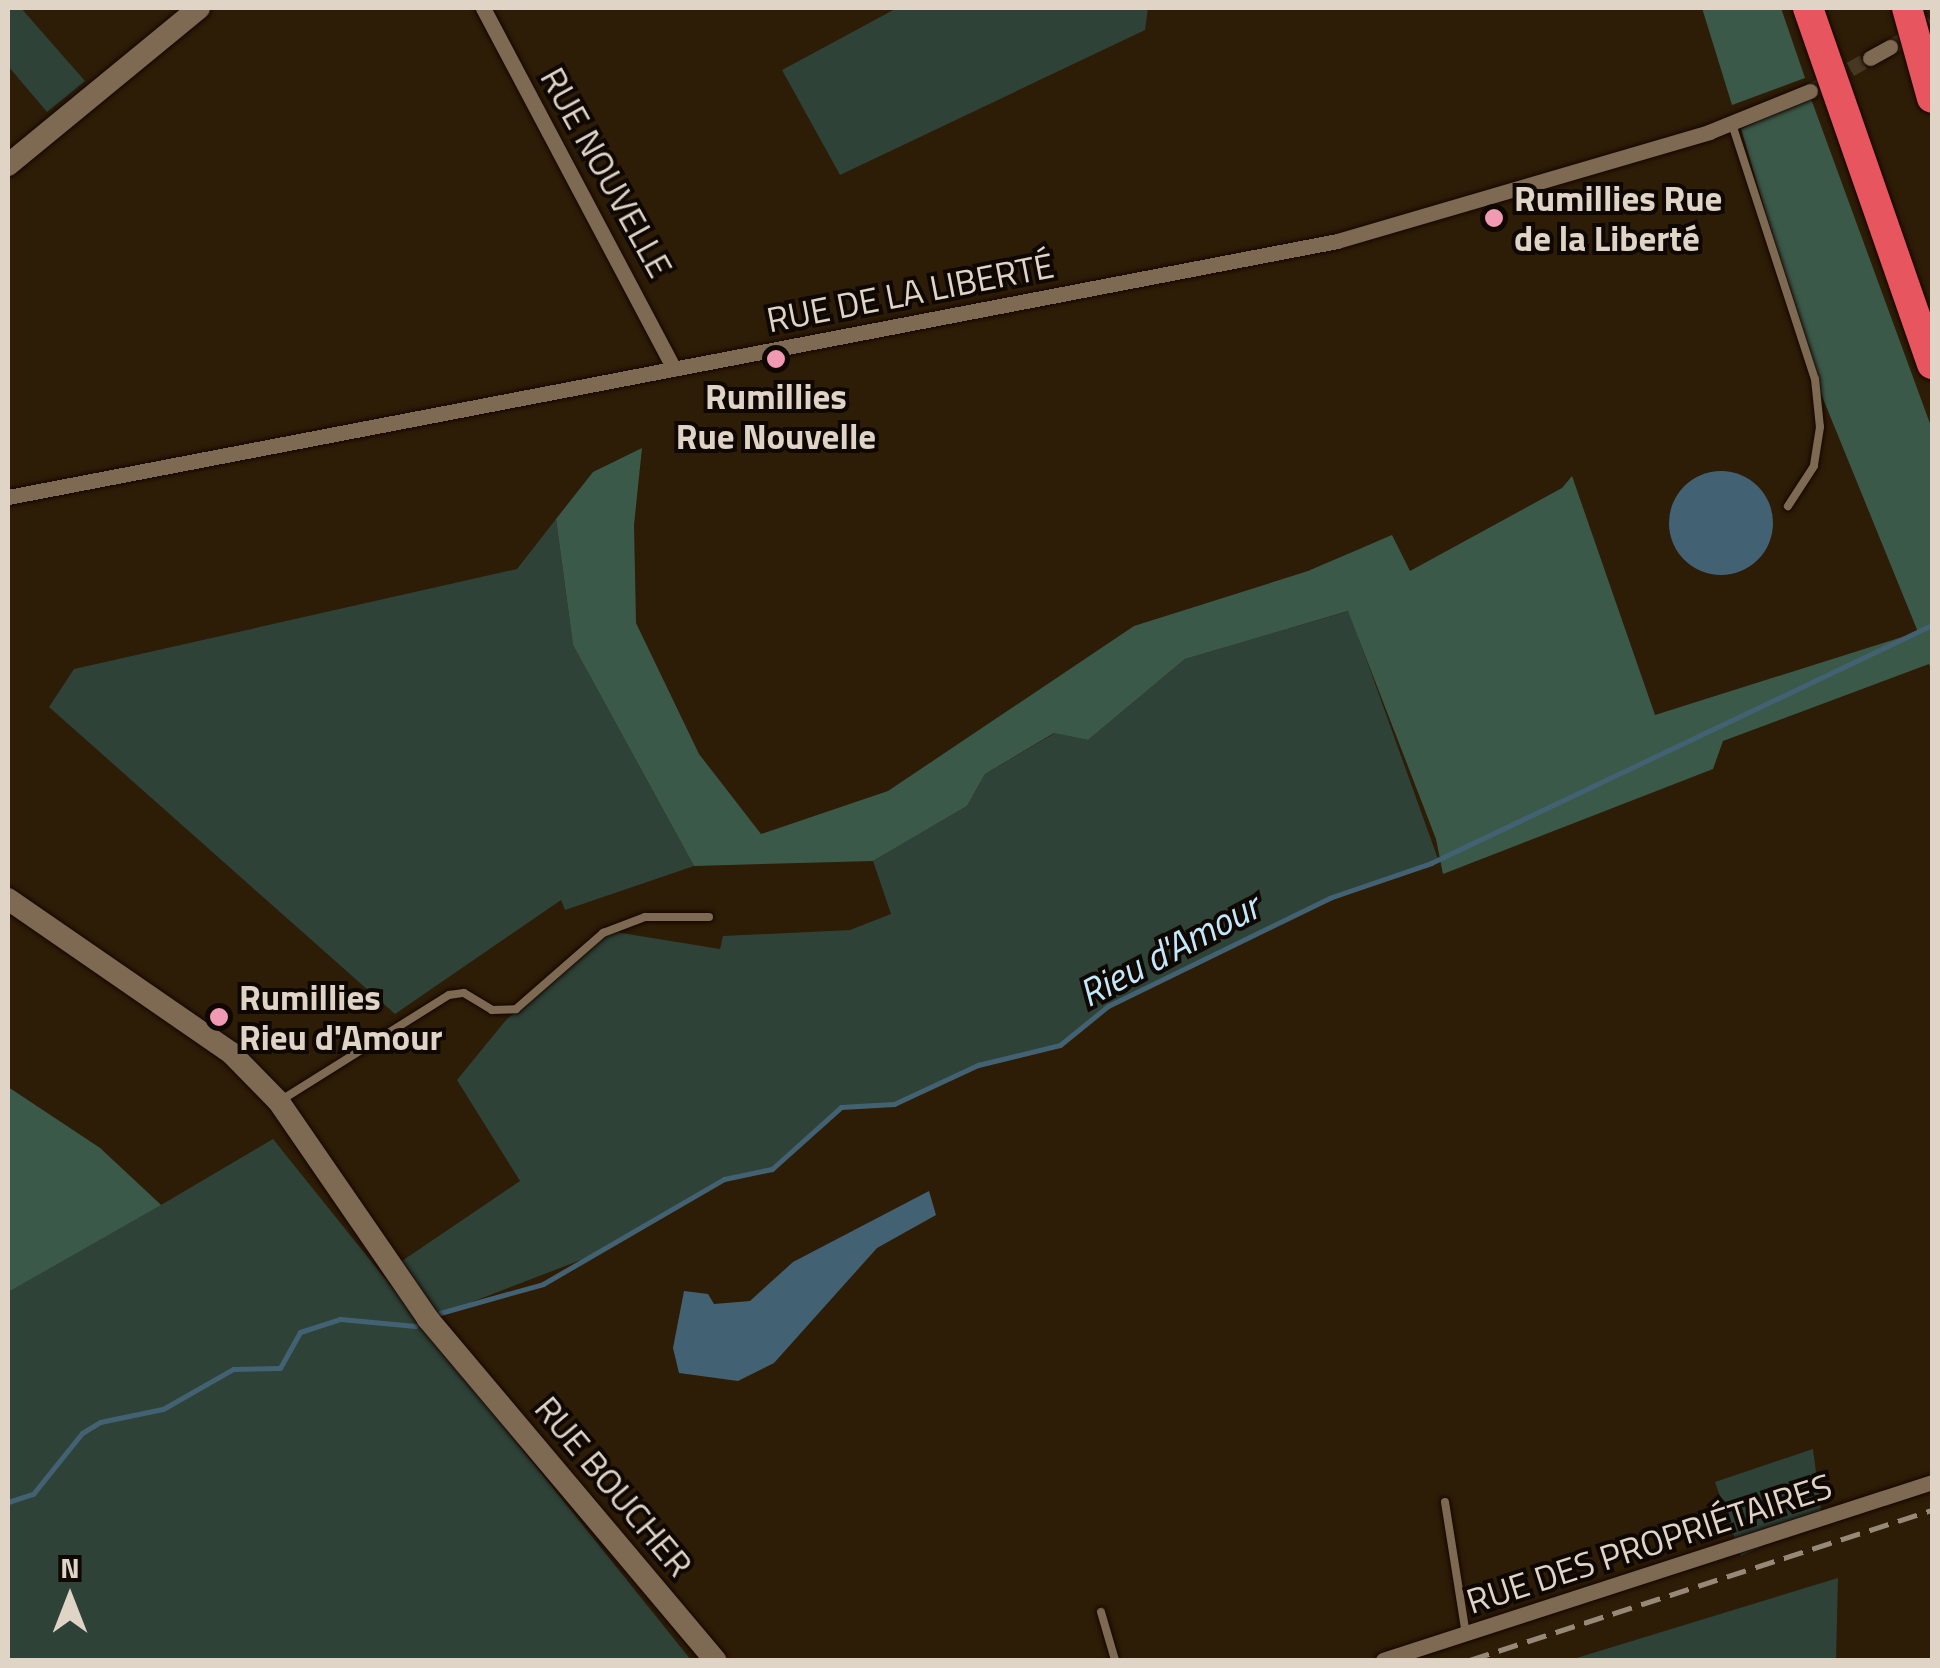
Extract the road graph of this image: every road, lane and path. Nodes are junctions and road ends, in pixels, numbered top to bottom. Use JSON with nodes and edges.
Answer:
{"nodes":[{"id":1,"x":199,"y":8,"type":"edge"},
{"id":2,"x":483,"y":8,"type":"edge"},
{"id":3,"x":1808,"y":8,"type":"edge"},
{"id":4,"x":1907,"y":8,"type":"edge"},
{"id":5,"x":1890,"y":48,"type":"tunnel mouth"},
{"id":6,"x":1870,"y":58,"type":"tunnel mouth"},
{"id":7,"x":1810,"y":92,"type":"tunnel mouth"},
{"id":8,"x":1932,"y":98,"type":"edge"},
{"id":9,"x":1732,"y":124,"type":"junction"},
{"id":10,"x":8,"y":166,"type":"edge"},
{"id":11,"x":1932,"y":364,"type":"edge"},
{"id":12,"x":674,"y":368,"type":"junction"},
{"id":13,"x":8,"y":497,"type":"edge"},
{"id":14,"x":1788,"y":506,"type":"dead end"},
{"id":15,"x":8,"y":900,"type":"edge"},
{"id":16,"x":708,"y":917,"type":"dead end"},
{"id":17,"x":279,"y":1102,"type":"junction"},
{"id":18,"x":1932,"y":1482,"type":"edge"},
{"id":19,"x":1446,"y":1502,"type":"dead end"},
{"id":20,"x":1102,"y":1612,"type":"dead end"},
{"id":21,"x":1466,"y":1634,"type":"junction"},
{"id":22,"x":715,"y":1660,"type":"edge"},
{"id":23,"x":1114,"y":1660,"type":"edge"},
{"id":24,"x":1383,"y":1660,"type":"edge"}],
"edges":[{"from":1,"to":10,"type":"street"},
{"from":2,"to":12,"type":"street","name":"RUE NOUVELLE"},
{"from":3,"to":11,"type":"highway"},
{"from":4,"to":8,"type":"highway"},
{"from":5,"to":6,"type":"street"},
{"from":7,"to":9,"type":"street","name":"RUE DE LA LIBERTÉ"},
{"from":9,"to":12,"type":"street","name":"RUE DE LA LIBERTÉ"},
{"from":9,"to":14,"type":"lane"},
{"from":12,"to":13,"type":"street","name":"RUE DE LA LIBERTÉ"},
{"from":15,"to":17,"type":"street","name":"RUE BOUCHER"},
{"from":16,"to":17,"type":"lane"},
{"from":17,"to":22,"type":"street","name":"RUE BOUCHER"},
{"from":18,"to":21,"type":"street","name":"RUE DES PROPRIÉTAIRES"},
{"from":19,"to":21,"type":"lane"},
{"from":20,"to":23,"type":"lane"},
{"from":21,"to":24,"type":"street","name":"RUE DES PROPRIÉTAIRES"}]}
